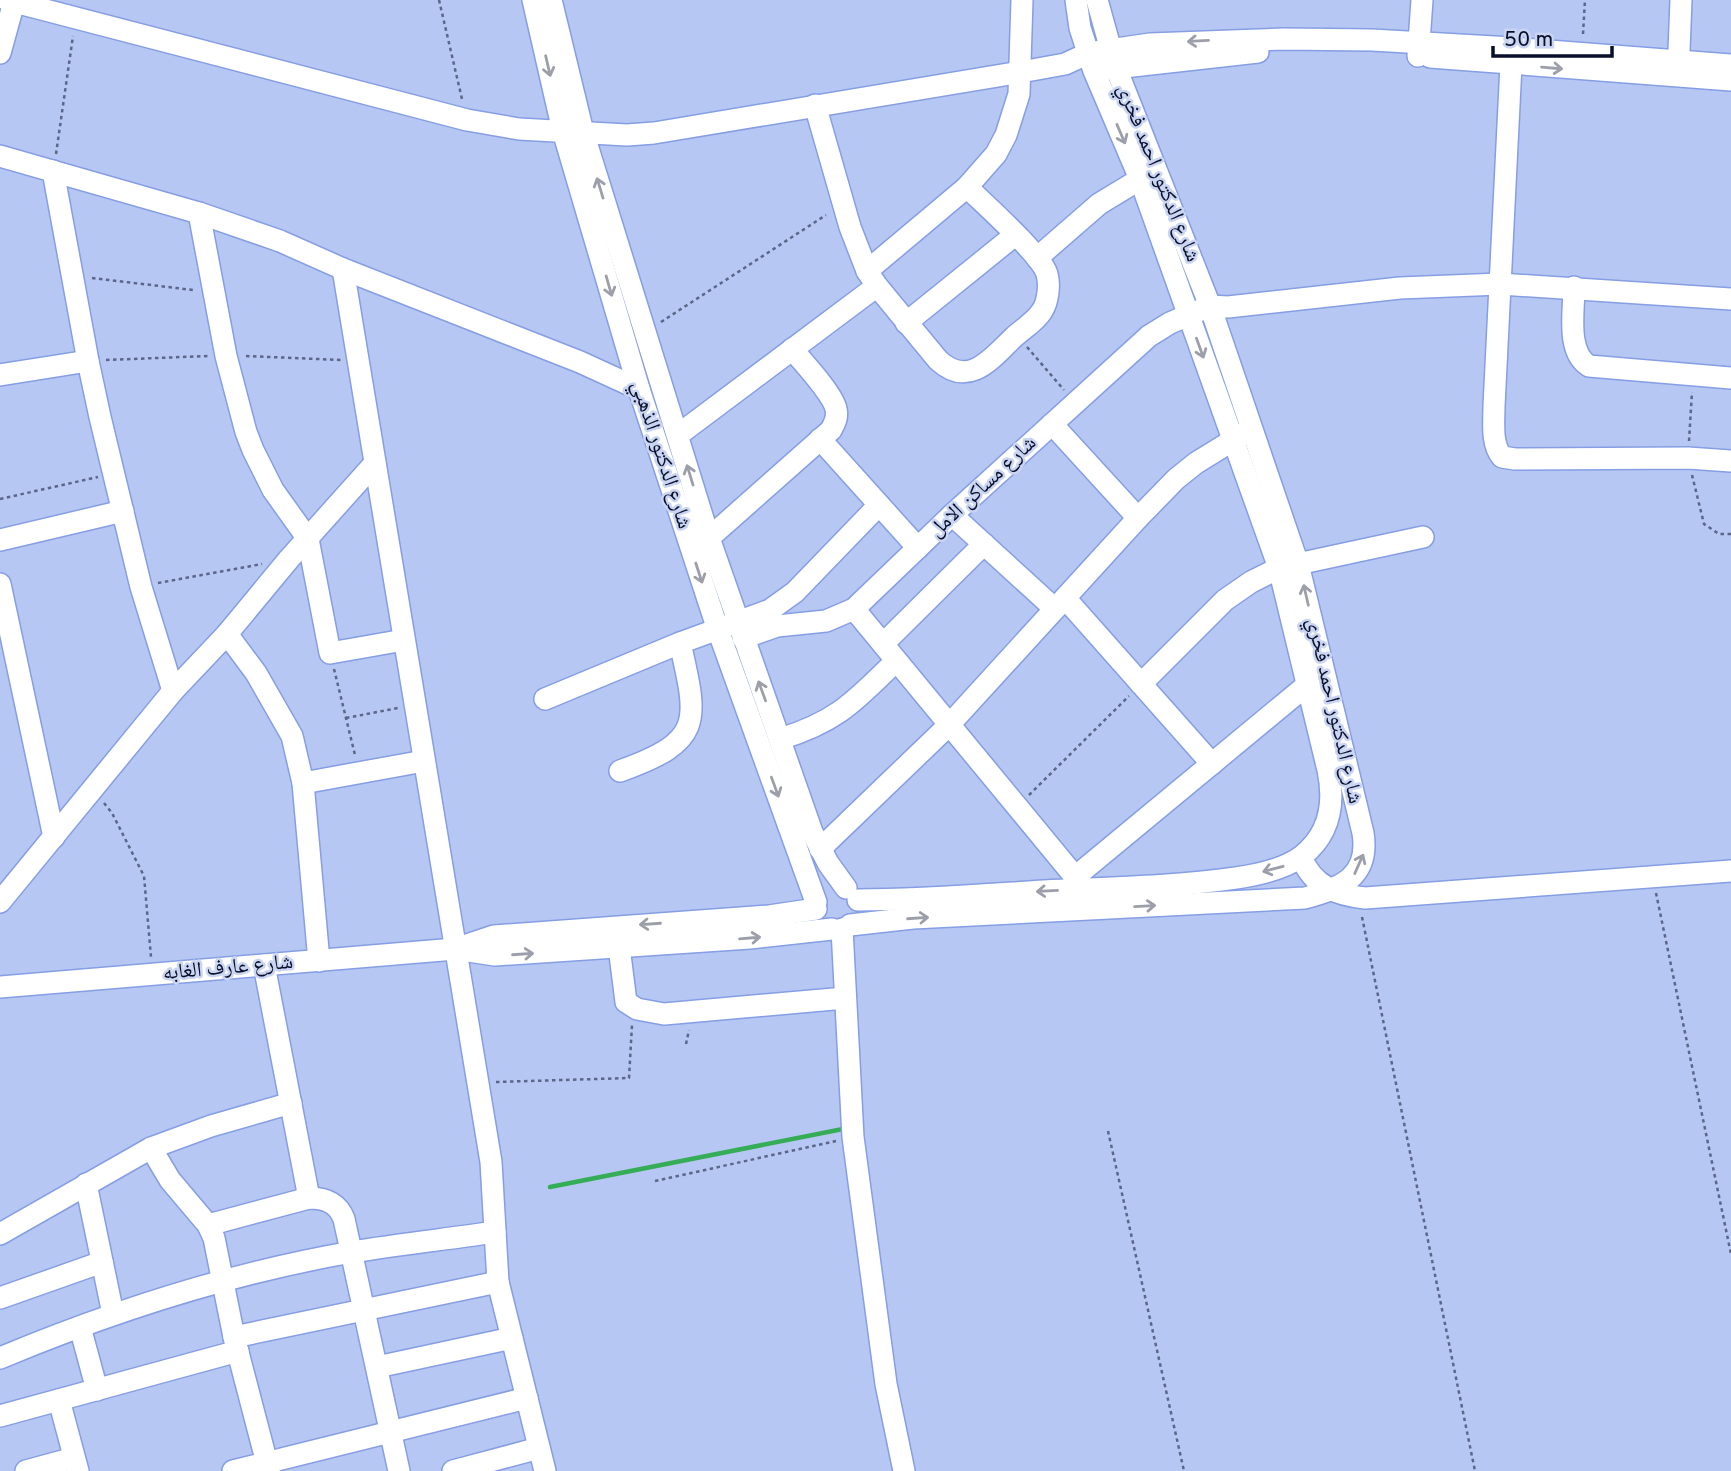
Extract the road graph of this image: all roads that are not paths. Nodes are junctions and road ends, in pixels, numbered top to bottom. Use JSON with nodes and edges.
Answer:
{"nodes":[{"id":1,"x":533,"y":0,"type":"edge"},
{"id":2,"x":551,"y":0,"type":"edge"},
{"id":3,"x":1022,"y":0,"type":"edge"},
{"id":4,"x":1076,"y":0,"type":"edge"},
{"id":5,"x":1097,"y":0,"type":"edge"},
{"id":6,"x":1422,"y":0,"type":"edge"},
{"id":7,"x":1681,"y":0,"type":"edge"},
{"id":8,"x":10,"y":1,"type":"edge"},
{"id":9,"x":1419,"y":50,"type":"junction"},
{"id":10,"x":0,"y":52,"type":"edge"},
{"id":11,"x":1113,"y":59,"type":"junction"},
{"id":12,"x":1092,"y":62,"type":"junction"},
{"id":13,"x":1511,"y":65,"type":"junction"},
{"id":14,"x":1731,"y":65,"type":"edge"},
{"id":15,"x":1678,"y":69,"type":"junction"},
{"id":16,"x":1021,"y":72,"type":"junction"},
{"id":17,"x":1731,"y":80,"type":"edge"},
{"id":18,"x":814,"y":106,"type":"junction"},
{"id":19,"x":573,"y":132,"type":"junction"},
{"id":20,"x":0,"y":156,"type":"edge"},
{"id":21,"x":53,"y":171,"type":"junction"},
{"id":22,"x":1149,"y":174,"type":"junction"},
{"id":23,"x":967,"y":187,"type":"junction"},
{"id":24,"x":199,"y":213,"type":"junction"},
{"id":25,"x":1015,"y":235,"type":"junction"},
{"id":26,"x":1037,"y":258,"type":"junction"},
{"id":27,"x":343,"y":269,"type":"junction"},
{"id":28,"x":872,"y":279,"type":"junction"},
{"id":29,"x":1500,"y":284,"type":"junction"},
{"id":30,"x":1574,"y":287,"type":"junction"},
{"id":31,"x":1731,"y":299,"type":"edge"},
{"id":32,"x":1210,"y":306,"type":"junction"},
{"id":33,"x":1188,"y":315,"type":"junction"},
{"id":34,"x":906,"y":323,"type":"junction"},
{"id":35,"x":792,"y":349,"type":"junction"},
{"id":36,"x":88,"y":361,"type":"junction"},
{"id":37,"x":0,"y":374,"type":"edge"},
{"id":38,"x":1731,"y":378,"type":"edge"},
{"id":39,"x":639,"y":389,"type":"junction"},
{"id":40,"x":1052,"y":424,"type":"junction"},
{"id":41,"x":1242,"y":434,"type":"junction"},
{"id":42,"x":678,"y":435,"type":"junction"},
{"id":43,"x":820,"y":439,"type":"junction"},
{"id":44,"x":1731,"y":461,"type":"edge"},
{"id":45,"x":375,"y":463,"type":"junction"},
{"id":46,"x":879,"y":505,"type":"junction"},
{"id":47,"x":123,"y":511,"type":"junction"},
{"id":48,"x":952,"y":515,"type":"junction"},
{"id":49,"x":1138,"y":517,"type":"junction"},
{"id":50,"x":1423,"y":537,"type":"dead end"},
{"id":51,"x":709,"y":538,"type":"junction"},
{"id":52,"x":308,"y":540,"type":"junction"},
{"id":53,"x":0,"y":541,"type":"edge"},
{"id":54,"x":984,"y":544,"type":"junction"},
{"id":55,"x":918,"y":548,"type":"junction"},
{"id":56,"x":1289,"y":566,"type":"junction"},
{"id":57,"x":0,"y":583,"type":"edge"},
{"id":58,"x":1060,"y":603,"type":"junction"},
{"id":59,"x":854,"y":609,"type":"junction"},
{"id":60,"x":733,"y":630,"type":"junction"},
{"id":61,"x":228,"y":634,"type":"junction"},
{"id":62,"x":404,"y":640,"type":"junction"},
{"id":63,"x":680,"y":643,"type":"junction"},
{"id":64,"x":883,"y":644,"type":"junction"},
{"id":65,"x":897,"y":661,"type":"junction"},
{"id":66,"x":1141,"y":684,"type":"junction"},
{"id":67,"x":1307,"y":685,"type":"junction"},
{"id":68,"x":173,"y":691,"type":"junction"},
{"id":69,"x":545,"y":699,"type":"dead end"},
{"id":70,"x":949,"y":725,"type":"junction"},
{"id":71,"x":780,"y":739,"type":"junction"},
{"id":72,"x":424,"y":761,"type":"junction"},
{"id":73,"x":1212,"y":764,"type":"junction"},
{"id":74,"x":620,"y":771,"type":"dead end"},
{"id":75,"x":303,"y":783,"type":"junction"},
{"id":76,"x":1326,"y":825,"type":"junction"},
{"id":77,"x":1363,"y":833,"type":"junction"},
{"id":78,"x":54,"y":837,"type":"junction"},
{"id":79,"x":820,"y":849,"type":"junction"},
{"id":80,"x":1301,"y":857,"type":"junction"},
{"id":81,"x":1731,"y":872,"type":"edge"},
{"id":82,"x":1080,"y":883,"type":"junction"},
{"id":83,"x":1331,"y":890,"type":"junction"},
{"id":84,"x":852,"y":894,"type":"junction"},
{"id":85,"x":1,"y":898,"type":"edge"},
{"id":86,"x":816,"y":906,"type":"junction"},
{"id":87,"x":842,"y":927,"type":"junction"},
{"id":88,"x":619,"y":947,"type":"junction"},
{"id":89,"x":456,"y":949,"type":"junction"},
{"id":90,"x":319,"y":961,"type":"junction"},
{"id":91,"x":264,"y":965,"type":"junction"},
{"id":92,"x":0,"y":987,"type":"edge"},
{"id":93,"x":845,"y":998,"type":"junction"},
{"id":94,"x":291,"y":1104,"type":"junction"},
{"id":95,"x":151,"y":1148,"type":"junction"},
{"id":96,"x":86,"y":1184,"type":"junction"},
{"id":97,"x":309,"y":1198,"type":"junction"},
{"id":98,"x":208,"y":1225,"type":"junction"},
{"id":99,"x":495,"y":1232,"type":"junction"},
{"id":100,"x":0,"y":1234,"type":"edge"},
{"id":101,"x":352,"y":1252,"type":"junction"},
{"id":102,"x":102,"y":1262,"type":"junction"},
{"id":103,"x":222,"y":1281,"type":"junction"},
{"id":104,"x":498,"y":1282,"type":"junction"},
{"id":105,"x":0,"y":1298,"type":"edge"},
{"id":106,"x":364,"y":1310,"type":"junction"},
{"id":107,"x":113,"y":1314,"type":"junction"},
{"id":108,"x":80,"y":1327,"type":"junction"},
{"id":109,"x":512,"y":1338,"type":"junction"},
{"id":110,"x":236,"y":1344,"type":"junction"},
{"id":111,"x":0,"y":1358,"type":"edge"},
{"id":112,"x":377,"y":1367,"type":"junction"},
{"id":113,"x":97,"y":1390,"type":"junction"},
{"id":114,"x":527,"y":1398,"type":"junction"},
{"id":115,"x":59,"y":1400,"type":"junction"},
{"id":116,"x":0,"y":1416,"type":"edge"},
{"id":117,"x":391,"y":1432,"type":"junction"},
{"id":118,"x":540,"y":1448,"type":"junction"},
{"id":119,"x":76,"y":1464,"type":"edge"},
{"id":120,"x":268,"y":1467,"type":"edge"},
{"id":121,"x":26,"y":1471,"type":"edge"},
{"id":122,"x":233,"y":1471,"type":"edge"},
{"id":123,"x":399,"y":1471,"type":"edge"},
{"id":124,"x":453,"y":1471,"type":"edge"},
{"id":125,"x":545,"y":1471,"type":"edge"},
{"id":126,"x":904,"y":1471,"type":"edge"}],
"edges":[{"from":1,"to":19,"type":"street","name":"شارع الدكتور الذهبي","one_way":true},
{"from":2,"to":19,"type":"street","name":"شارع الدكتور الذهبي"},
{"from":3,"to":16,"type":"street"},
{"from":4,"to":12,"type":"street","name":"شارع الدكتور احمد فخري"},
{"from":5,"to":11,"type":"street","name":"شارع الدكتور احمد فخري"},
{"from":6,"to":9,"type":"street"},
{"from":7,"to":15,"type":"street"},
{"from":8,"to":10,"type":"street"},
{"from":8,"to":19,"type":"street"},
{"from":9,"to":11,"type":"street"},
{"from":9,"to":13,"type":"street"},
{"from":9,"to":15,"type":"street"},
{"from":11,"to":12,"type":"street"},
{"from":11,"to":22,"type":"street","name":"شارع الدكتور احمد فخري"},
{"from":12,"to":16,"type":"street"},
{"from":12,"to":22,"type":"street","name":"شارع الدكتور احمد فخري","one_way":true},
{"from":13,"to":15,"type":"street","one_way":true},
{"from":13,"to":29,"type":"street"},
{"from":14,"to":15,"type":"street"},
{"from":15,"to":17,"type":"street"},
{"from":16,"to":18,"type":"street"},
{"from":16,"to":23,"type":"street"},
{"from":18,"to":19,"type":"street"},
{"from":18,"to":28,"type":"street"},
{"from":19,"to":39,"type":"street","name":"شارع الدكتور الذهبي","one_way":true},
{"from":42,"to":19,"type":"street","name":"شارع الدكتور الذهبي","one_way":true},
{"from":20,"to":21,"type":"street"},
{"from":21,"to":24,"type":"street"},
{"from":21,"to":36,"type":"street"},
{"from":22,"to":26,"type":"street"},
{"from":22,"to":32,"type":"street","name":"شارع الدكتور احمد فخري"},
{"from":22,"to":33,"type":"street","name":"شارع الدكتور احمد فخري"},
{"from":23,"to":25,"type":"street"},
{"from":23,"to":28,"type":"street"},
{"from":24,"to":27,"type":"street"},
{"from":24,"to":52,"type":"street"},
{"from":25,"to":26,"type":"street"},
{"from":25,"to":34,"type":"street"},
{"from":26,"to":34,"type":"street"},
{"from":27,"to":39,"type":"street"},
{"from":27,"to":45,"type":"street"},
{"from":28,"to":34,"type":"street"},
{"from":28,"to":35,"type":"street"},
{"from":29,"to":30,"type":"street"},
{"from":29,"to":32,"type":"street"},
{"from":29,"to":44,"type":"street"},
{"from":30,"to":31,"type":"street"},
{"from":30,"to":38,"type":"street"},
{"from":32,"to":33,"type":"street","name":"شارع مساكن الامل"},
{"from":32,"to":41,"type":"street","name":"شارع الدكتور احمد فخري"},
{"from":33,"to":40,"type":"street","name":"شارع مساكن الامل"},
{"from":33,"to":41,"type":"street","name":"شارع الدكتور احمد فخري","one_way":true},
{"from":35,"to":42,"type":"street"},
{"from":35,"to":43,"type":"street"},
{"from":36,"to":37,"type":"street"},
{"from":36,"to":47,"type":"street"},
{"from":39,"to":60,"type":"street","name":"شارع الدكتور الذهبي","one_way":true},
{"from":40,"to":48,"type":"street","name":"شارع مساكن الامل"},
{"from":40,"to":49,"type":"street"},
{"from":41,"to":49,"type":"street"},
{"from":41,"to":56,"type":"street","name":"شارع الدكتور احمد فخري"},
{"from":51,"to":42,"type":"street","name":"شارع الدكتور الذهبي","one_way":true},
{"from":43,"to":46,"type":"street"},
{"from":43,"to":51,"type":"street"},
{"from":45,"to":52,"type":"street"},
{"from":45,"to":62,"type":"street"},
{"from":46,"to":55,"type":"street"},
{"from":46,"to":60,"type":"street"},
{"from":47,"to":53,"type":"street"},
{"from":47,"to":68,"type":"street"},
{"from":48,"to":54,"type":"street"},
{"from":48,"to":55,"type":"street","name":"شارع مساكن الامل"},
{"from":49,"to":58,"type":"street"},
{"from":50,"to":56,"type":"street"},
{"from":51,"to":60,"type":"street","name":"شارع الدكتور الذهبي"},
{"from":52,"to":61,"type":"street"},
{"from":52,"to":62,"type":"street"},
{"from":54,"to":58,"type":"street"},
{"from":54,"to":64,"type":"street"},
{"from":55,"to":59,"type":"street","name":"شارع مساكن الامل"},
{"from":56,"to":66,"type":"street"},
{"from":56,"to":67,"type":"street","name":"شارع الدكتور احمد فخري"},
{"from":77,"to":56,"type":"street","name":"شارع الدكتور احمد فخري","one_way":true},
{"from":57,"to":78,"type":"street"},
{"from":58,"to":66,"type":"street"},
{"from":58,"to":70,"type":"street"},
{"from":59,"to":60,"type":"street","name":"شارع مساكن الامل"},
{"from":59,"to":64,"type":"street"},
{"from":60,"to":63,"type":"street"},
{"from":71,"to":60,"type":"street","name":"شارع الدكتور الذهبي","one_way":true},
{"from":60,"to":86,"type":"street","name":"شارع الدكتور الذهبي","one_way":true},
{"from":61,"to":68,"type":"street"},
{"from":61,"to":75,"type":"street"},
{"from":62,"to":72,"type":"street"},
{"from":63,"to":69,"type":"street"},
{"from":63,"to":74,"type":"street"},
{"from":64,"to":65,"type":"street"},
{"from":65,"to":70,"type":"street"},
{"from":65,"to":71,"type":"street"},
{"from":66,"to":73,"type":"street"},
{"from":67,"to":73,"type":"street"},
{"from":67,"to":76,"type":"street","name":"شارع الدكتور احمد فخري"},
{"from":68,"to":78,"type":"street"},
{"from":70,"to":79,"type":"street"},
{"from":70,"to":82,"type":"street"},
{"from":71,"to":79,"type":"street","name":"شارع الدكتور الذهبي"},
{"from":72,"to":75,"type":"street"},
{"from":72,"to":89,"type":"street"},
{"from":73,"to":82,"type":"street"},
{"from":75,"to":90,"type":"street"},
{"from":76,"to":77,"type":"street"},
{"from":76,"to":80,"type":"street","name":"شارع الدكتور احمد فخري"},
{"from":83,"to":77,"type":"street","name":"شارع الدكتور احمد فخري","one_way":true},
{"from":78,"to":85,"type":"street"},
{"from":79,"to":84,"type":"street","name":"شارع الدكتور الذهبي"},
{"from":80,"to":82,"type":"street","name":"شارع الدكتور احمد فخري","one_way":true},
{"from":80,"to":83,"type":"street"},
{"from":81,"to":83,"type":"street"},
{"from":82,"to":84,"type":"street","name":"شارع الدكتور احمد فخري","one_way":true},
{"from":87,"to":83,"type":"street","name":"شارع الدكتور احمد فخري","one_way":true},
{"from":84,"to":86,"type":"street"},
{"from":84,"to":87,"type":"street"},
{"from":86,"to":87,"type":"street"},
{"from":86,"to":89,"type":"street","name":"شارع عارف الغابه","one_way":true},
{"from":88,"to":87,"type":"street","name":"شارع عارف الغابه","one_way":true},
{"from":87,"to":93,"type":"street"},
{"from":89,"to":88,"type":"street","name":"شارع عارف الغابه","one_way":true},
{"from":88,"to":93,"type":"street"},
{"from":89,"to":90,"type":"street","name":"شارع عارف الغابه"},
{"from":89,"to":99,"type":"street"},
{"from":90,"to":91,"type":"street","name":"شارع عارف الغابه"},
{"from":91,"to":92,"type":"street","name":"شارع عارف الغابه"},
{"from":91,"to":94,"type":"street"},
{"from":93,"to":126,"type":"street"},
{"from":94,"to":95,"type":"street"},
{"from":94,"to":97,"type":"street"},
{"from":95,"to":96,"type":"street"},
{"from":95,"to":98,"type":"street"},
{"from":96,"to":100,"type":"street"},
{"from":96,"to":102,"type":"street"},
{"from":97,"to":98,"type":"street"},
{"from":97,"to":101,"type":"street"},
{"from":98,"to":103,"type":"street"},
{"from":99,"to":101,"type":"street"},
{"from":99,"to":104,"type":"street"},
{"from":101,"to":103,"type":"street"},
{"from":101,"to":106,"type":"street"},
{"from":102,"to":105,"type":"street"},
{"from":102,"to":107,"type":"street"},
{"from":103,"to":107,"type":"street"},
{"from":103,"to":110,"type":"street"},
{"from":104,"to":106,"type":"street"},
{"from":104,"to":109,"type":"street"},
{"from":106,"to":110,"type":"street"},
{"from":106,"to":112,"type":"street"},
{"from":107,"to":108,"type":"street"},
{"from":108,"to":111,"type":"street"},
{"from":108,"to":113,"type":"street"},
{"from":109,"to":112,"type":"street"},
{"from":109,"to":114,"type":"street"},
{"from":110,"to":113,"type":"street"},
{"from":110,"to":120,"type":"street"},
{"from":112,"to":117,"type":"street"},
{"from":113,"to":115,"type":"street"},
{"from":114,"to":117,"type":"street"},
{"from":114,"to":118,"type":"street"},
{"from":115,"to":116,"type":"street"},
{"from":115,"to":119,"type":"street"},
{"from":117,"to":120,"type":"street"},
{"from":117,"to":123,"type":"street"},
{"from":118,"to":124,"type":"street"},
{"from":118,"to":125,"type":"street"},
{"from":119,"to":121,"type":"street"},
{"from":120,"to":122,"type":"street"}]}
